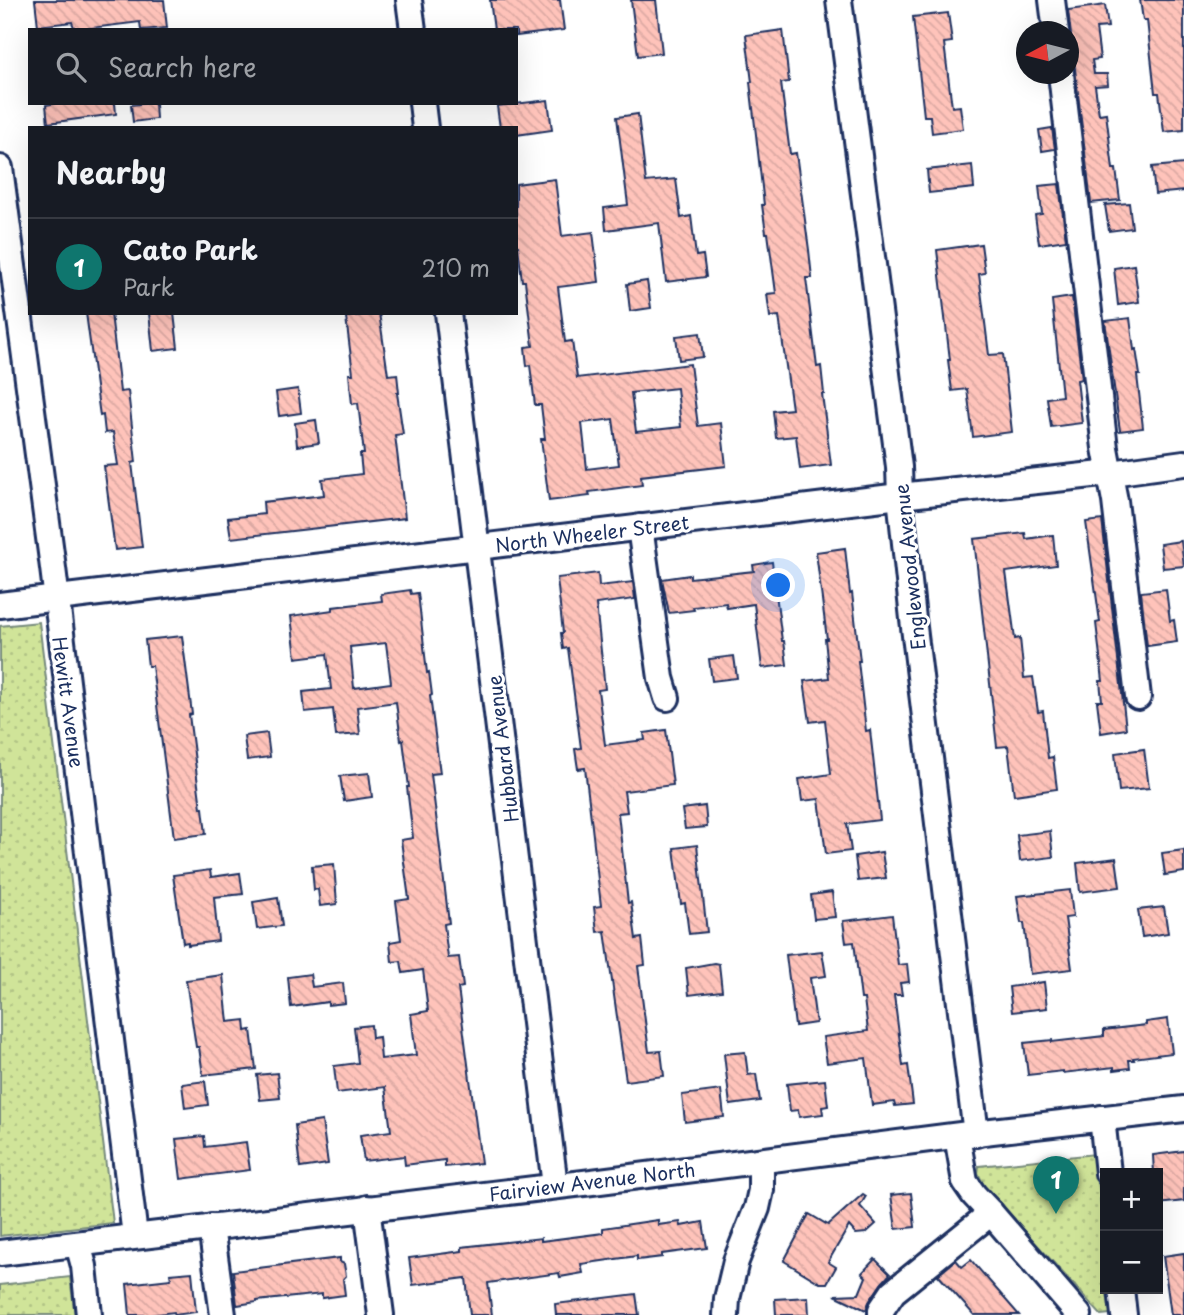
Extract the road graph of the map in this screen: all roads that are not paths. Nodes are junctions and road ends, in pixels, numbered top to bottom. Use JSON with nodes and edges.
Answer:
{"nodes":[{"id":1,"x":409,"y":0,"type":"edge"},
{"id":2,"x":839,"y":0,"type":"edge"},
{"id":3,"x":1052,"y":0,"type":"edge"},
{"id":4,"x":1055,"y":21,"type":"edge"},
{"id":5,"x":413,"y":28,"type":"edge"},
{"id":6,"x":1062,"y":84,"type":"edge"},
{"id":7,"x":422,"y":105,"type":"edge"},
{"id":8,"x":425,"y":126,"type":"edge"},
{"id":9,"x":0,"y":169,"type":"edge"},
{"id":10,"x":448,"y":315,"type":"edge"},
{"id":11,"x":1184,"y":463,"type":"edge"},
{"id":12,"x":1111,"y":473,"type":"junction"},
{"id":13,"x":900,"y":496,"type":"junction"},
{"id":14,"x":640,"y":527,"type":"junction"},
{"id":15,"x":477,"y":547,"type":"junction"},
{"id":16,"x":57,"y":598,"type":"junction"},
{"id":17,"x":0,"y":606,"type":"edge"},
{"id":18,"x":1138,"y":697,"type":"dead end"},
{"id":19,"x":667,"y":698,"type":"dead end"},
{"id":20,"x":1184,"y":1109,"type":"edge"},
{"id":21,"x":1102,"y":1118,"type":"junction"},
{"id":22,"x":967,"y":1135,"type":"junction"},
{"id":23,"x":761,"y":1161,"type":"junction"},
{"id":24,"x":1107,"y":1168,"type":"edge"},
{"id":25,"x":555,"y":1186,"type":"junction"},
{"id":26,"x":366,"y":1208,"type":"junction"},
{"id":27,"x":992,"y":1213,"type":"junction"},
{"id":28,"x":211,"y":1227,"type":"junction"},
{"id":29,"x":135,"y":1236,"type":"junction"},
{"id":30,"x":78,"y":1244,"type":"junction"},
{"id":31,"x":0,"y":1253,"type":"edge"},
{"id":32,"x":1122,"y":1294,"type":"edge"},
{"id":33,"x":89,"y":1315,"type":"edge"},
{"id":34,"x":223,"y":1315,"type":"edge"},
{"id":35,"x":381,"y":1315,"type":"edge"},
{"id":36,"x":726,"y":1315,"type":"edge"},
{"id":37,"x":881,"y":1315,"type":"edge"},
{"id":38,"x":1079,"y":1315,"type":"edge"},
{"id":39,"x":1124,"y":1315,"type":"edge"}],
"edges":[{"from":1,"to":5,"type":"street"},
{"from":2,"to":13,"type":"street","name":"Englewood Avenue"},
{"from":3,"to":4,"type":"street"},
{"from":6,"to":12,"type":"street"},
{"from":7,"to":8,"type":"street"},
{"from":9,"to":16,"type":"street","name":"Hewitt Avenue"},
{"from":10,"to":15,"type":"street","name":"Hubbard Avenue"},
{"from":11,"to":12,"type":"street","name":"North Wheeler Street"},
{"from":12,"to":13,"type":"street","name":"North Wheeler Street"},
{"from":12,"to":18,"type":"street"},
{"from":13,"to":14,"type":"street","name":"North Wheeler Street"},
{"from":13,"to":22,"type":"street","name":"Englewood Avenue"},
{"from":14,"to":15,"type":"street","name":"North Wheeler Street"},
{"from":14,"to":19,"type":"street"},
{"from":15,"to":16,"type":"street","name":"North Wheeler Street"},
{"from":15,"to":25,"type":"street","name":"Hubbard Avenue"},
{"from":16,"to":17,"type":"street","name":"North Wheeler Street"},
{"from":16,"to":29,"type":"street","name":"Hewitt Avenue"},
{"from":20,"to":21,"type":"street","name":"Fairview Avenue North"},
{"from":21,"to":22,"type":"street","name":"Fairview Avenue North"},
{"from":21,"to":24,"type":"street"},
{"from":22,"to":23,"type":"street","name":"Fairview Avenue North"},
{"from":22,"to":27,"type":"street","name":"Englewood Avenue"},
{"from":23,"to":25,"type":"street","name":"Fairview Avenue North"},
{"from":23,"to":36,"type":"street"},
{"from":25,"to":26,"type":"street","name":"Fairview Avenue North"},
{"from":26,"to":28,"type":"street","name":"Fairview Avenue North"},
{"from":26,"to":35,"type":"street"},
{"from":27,"to":37,"type":"street"},
{"from":27,"to":38,"type":"street","name":"Englewood Avenue"},
{"from":28,"to":29,"type":"street","name":"Fairview Avenue North"},
{"from":28,"to":34,"type":"street"},
{"from":29,"to":30,"type":"street","name":"Fairview Avenue North"},
{"from":30,"to":31,"type":"street","name":"Fairview Avenue North"},
{"from":30,"to":33,"type":"street"},
{"from":32,"to":39,"type":"street"}]}
